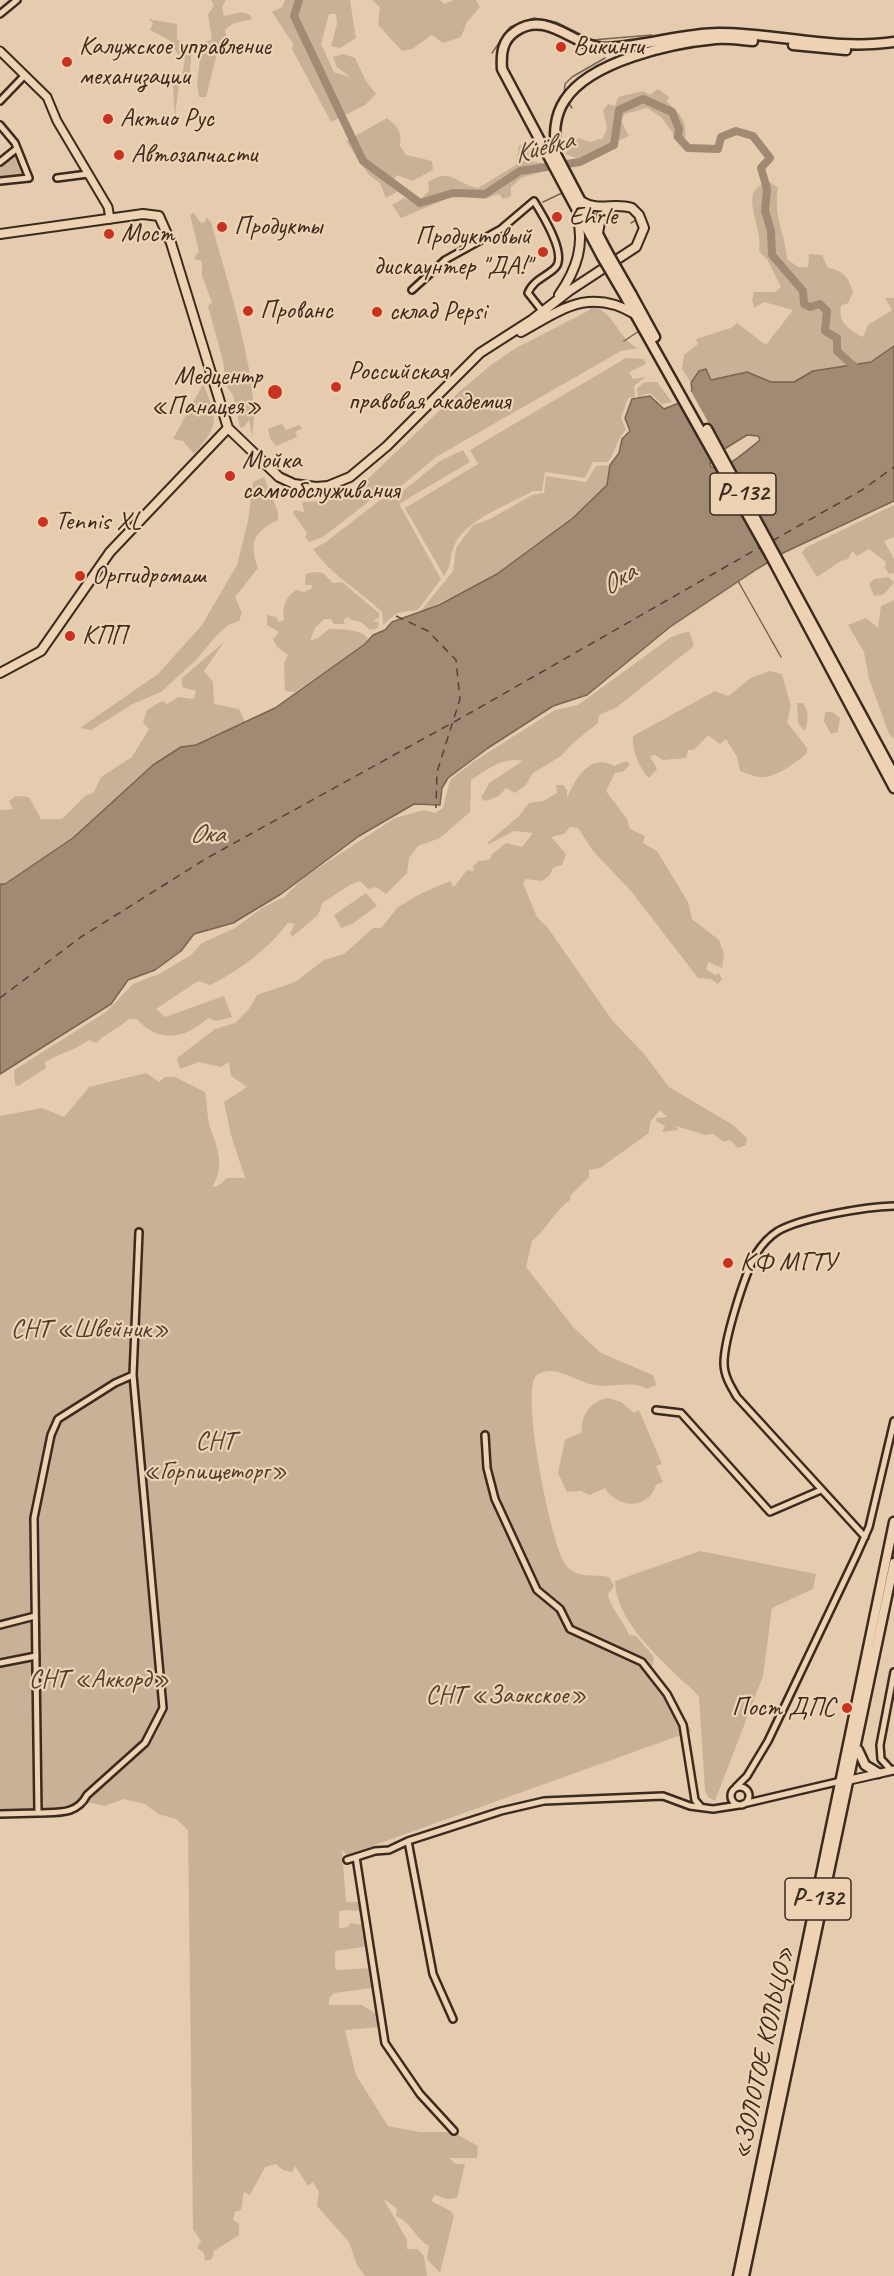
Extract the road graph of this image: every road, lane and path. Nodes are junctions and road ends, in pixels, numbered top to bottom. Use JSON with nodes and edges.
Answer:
{"nodes":[{"id":1,"x":17,"y":0,"type":"edge"},
{"id":2,"x":0,"y":14,"type":"edge"},
{"id":3,"x":718,"y":36,"type":"junction"},
{"id":4,"x":894,"y":42,"type":"edge"},
{"id":5,"x":894,"y":48,"type":"edge"},
{"id":6,"x":0,"y":51,"type":"edge"},
{"id":7,"x":24,"y":76,"type":"junction"},
{"id":8,"x":0,"y":101,"type":"edge"},
{"id":9,"x":0,"y":125,"type":"edge"},
{"id":10,"x":15,"y":150,"type":"junction"},
{"id":11,"x":0,"y":162,"type":"edge"},
{"id":12,"x":88,"y":174,"type":"junction"},
{"id":13,"x":57,"y":178,"type":"dead end"},
{"id":14,"x":0,"y":181,"type":"edge"},
{"id":15,"x":577,"y":202,"type":"junction"},
{"id":16,"x":615,"y":206,"type":"junction"},
{"id":17,"x":110,"y":219,"type":"junction"},
{"id":18,"x":0,"y":234,"type":"edge"},
{"id":19,"x":598,"y":235,"type":"junction"},
{"id":20,"x":605,"y":255,"type":"junction"},
{"id":21,"x":412,"y":290,"type":"dead end"},
{"id":22,"x":629,"y":297,"type":"junction"},
{"id":23,"x":554,"y":303,"type":"junction"},
{"id":24,"x":543,"y":312,"type":"junction"},
{"id":25,"x":635,"y":314,"type":"junction"},
{"id":26,"x":650,"y":335,"type":"junction"},
{"id":27,"x":495,"y":343,"type":"junction"},
{"id":28,"x":228,"y":428,"type":"junction"},
{"id":29,"x":827,"y":658,"type":"junction"},
{"id":30,"x":0,"y":673,"type":"edge"},
{"id":31,"x":894,"y":775,"type":"edge"},
{"id":32,"x":894,"y":788,"type":"edge"},
{"id":33,"x":894,"y":1206,"type":"edge"},
{"id":34,"x":139,"y":1232,"type":"dead end"},
{"id":35,"x":133,"y":1375,"type":"junction"},
{"id":36,"x":656,"y":1410,"type":"dead end"},
{"id":37,"x":894,"y":1421,"type":"edge"},
{"id":38,"x":485,"y":1434,"type":"dead end"},
{"id":39,"x":820,"y":1490,"type":"junction"},
{"id":40,"x":894,"y":1522,"type":"edge"},
{"id":41,"x":865,"y":1537,"type":"junction"},
{"id":42,"x":894,"y":1563,"type":"edge"},
{"id":43,"x":35,"y":1616,"type":"junction"},
{"id":44,"x":0,"y":1625,"type":"edge"},
{"id":45,"x":36,"y":1656,"type":"junction"},
{"id":46,"x":0,"y":1663,"type":"edge"},
{"id":47,"x":894,"y":1672,"type":"edge"},
{"id":48,"x":857,"y":1748,"type":"junction"},
{"id":49,"x":893,"y":1771,"type":"edge"},
{"id":50,"x":878,"y":1773,"type":"junction"},
{"id":51,"x":747,"y":1776,"type":"junction"},
{"id":52,"x":850,"y":1779,"type":"junction"},
{"id":53,"x":841,"y":1781,"type":"junction"},
{"id":54,"x":736,"y":1788,"type":"junction"},
{"id":55,"x":747,"y":1791,"type":"junction"},
{"id":56,"x":731,"y":1797,"type":"junction"},
{"id":57,"x":762,"y":1798,"type":"junction"},
{"id":58,"x":741,"y":1805,"type":"junction"},
{"id":59,"x":701,"y":1807,"type":"junction"},
{"id":60,"x":720,"y":1808,"type":"junction"},
{"id":61,"x":38,"y":1813,"type":"junction"},
{"id":62,"x":0,"y":1814,"type":"edge"},
{"id":63,"x":408,"y":1841,"type":"junction"},
{"id":64,"x":356,"y":1857,"type":"junction"},
{"id":65,"x":347,"y":1860,"type":"dead end"},
{"id":66,"x":453,"y":2019,"type":"dead end"},
{"id":67,"x":454,"y":2131,"type":"dead end"},
{"id":68,"x":738,"y":2276,"type":"edge"},
{"id":69,"x":744,"y":2276,"type":"edge"}],
"edges":[{"from":1,"to":2,"type":"street"},
{"from":3,"to":4,"type":"highway","number":"Р-132"},
{"from":3,"to":5,"type":"highway","number":"Р-132"},
{"from":3,"to":15,"type":"highway","number":"Р-132"},
{"from":3,"to":15,"type":"highway","number":"Р-132"},
{"from":6,"to":7,"type":"street"},
{"from":7,"to":8,"type":"street"},
{"from":7,"to":12,"type":"street"},
{"from":9,"to":10,"type":"street"},
{"from":10,"to":11,"type":"street"},
{"from":10,"to":14,"type":"street"},
{"from":12,"to":13,"type":"street"},
{"from":12,"to":17,"type":"street"},
{"from":15,"to":16,"type":"main road"},
{"from":15,"to":19,"type":"highway","number":"Р-132"},
{"from":15,"to":20,"type":"highway","number":"Р-132"},
{"from":15,"to":23,"type":"main road"},
{"from":16,"to":19,"type":"main road"},
{"from":16,"to":23,"type":"main road"},
{"from":17,"to":18,"type":"main road"},
{"from":17,"to":28,"type":"main road"},
{"from":19,"to":20,"type":"highway","number":"Р-132"},
{"from":20,"to":22,"type":"highway","number":"Р-132","bridge":true},
{"from":21,"to":24,"type":"street"},
{"from":22,"to":25,"type":"highway","number":"Р-132"},
{"from":22,"to":26,"type":"highway","number":"Р-132"},
{"from":23,"to":24,"type":"main road"},
{"from":24,"to":27,"type":"main road"},
{"from":25,"to":26,"type":"highway","number":"Р-132"},
{"from":25,"to":27,"type":"main road"},
{"from":26,"to":29,"type":"highway","number":"Р-132"},
{"from":27,"to":28,"type":"main road"},
{"from":28,"to":30,"type":"main road"},
{"from":29,"to":31,"type":"highway","number":"Р-132"},
{"from":29,"to":32,"type":"highway","number":"Р-132"},
{"from":33,"to":39,"type":"street"},
{"from":34,"to":35,"type":"street"},
{"from":35,"to":43,"type":"street"},
{"from":35,"to":61,"type":"street"},
{"from":36,"to":39,"type":"street"},
{"from":37,"to":41,"type":"street"},
{"from":38,"to":59,"type":"street"},
{"from":39,"to":41,"type":"street"},
{"from":40,"to":53,"type":"highway","name":"«ЗОЛОТОЕ КОЛЬЦО»","number":"Р-132"},
{"from":41,"to":51,"type":"street"},
{"from":42,"to":48,"type":"highway","name":"«ЗОЛОТОЕ КОЛЬЦО»","number":"Р-132"},
{"from":43,"to":44,"type":"street"},
{"from":43,"to":45,"type":"street"},
{"from":45,"to":46,"type":"street"},
{"from":45,"to":61,"type":"street"},
{"from":47,"to":49,"type":"street"},
{"from":48,"to":50,"type":"highway"},
{"from":48,"to":52,"type":"highway","name":"«ЗОЛОТОЕ КОЛЬЦО»","number":"Р-132"},
{"from":49,"to":50,"type":"street"},
{"from":50,"to":52,"type":"street"},
{"from":51,"to":54,"type":"street"},
{"from":51,"to":55,"type":"street"},
{"from":52,"to":53,"type":"highway"},
{"from":52,"to":69,"type":"highway","name":"«ЗОЛОТОЕ КОЛЬЦО»","number":"Р-132"},
{"from":53,"to":57,"type":"street"},
{"from":53,"to":68,"type":"highway","name":"«ЗОЛОТОЕ КОЛЬЦО»","number":"Р-132"},
{"from":54,"to":55,"type":"street"},
{"from":54,"to":56,"type":"street"},
{"from":55,"to":57,"type":"street"},
{"from":55,"to":58,"type":"street"},
{"from":56,"to":58,"type":"street"},
{"from":56,"to":60,"type":"street"},
{"from":57,"to":58,"type":"street"},
{"from":58,"to":60,"type":"street"},
{"from":59,"to":60,"type":"street"},
{"from":59,"to":63,"type":"street"},
{"from":61,"to":62,"type":"street"},
{"from":63,"to":64,"type":"street"},
{"from":63,"to":66,"type":"street"},
{"from":64,"to":65,"type":"street"},
{"from":64,"to":67,"type":"street"}]}
